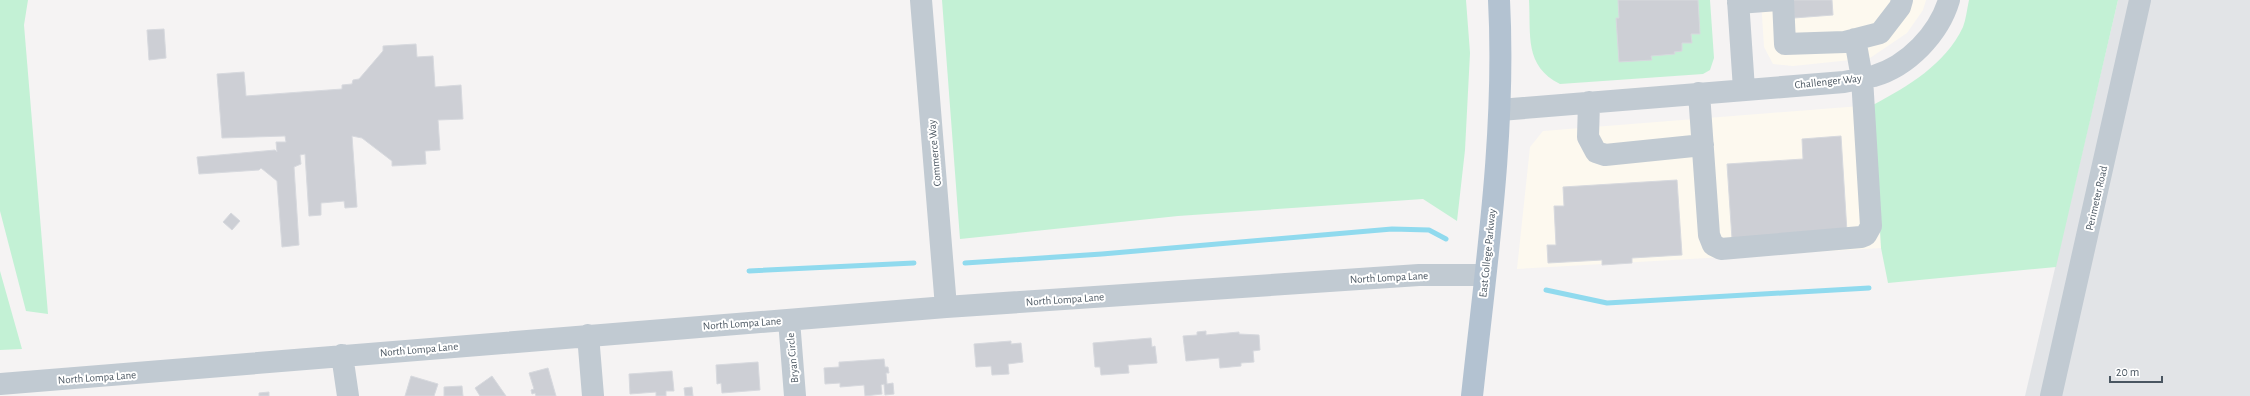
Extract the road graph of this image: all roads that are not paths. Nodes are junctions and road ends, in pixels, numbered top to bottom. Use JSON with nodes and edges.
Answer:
{"nodes":[{"id":1,"x":921,"y":0,"type":"edge"},
{"id":2,"x":1499,"y":0,"type":"edge"},
{"id":3,"x":1778,"y":0,"type":"edge"},
{"id":4,"x":1783,"y":0,"type":"edge"},
{"id":5,"x":1902,"y":0,"type":"edge"},
{"id":6,"x":1949,"y":0,"type":"edge"},
{"id":7,"x":2140,"y":0,"type":"edge"},
{"id":8,"x":1738,"y":2,"type":"edge"},
{"id":9,"x":1855,"y":39,"type":"junction"},
{"id":10,"x":1862,"y":78,"type":"junction"},
{"id":11,"x":1744,"y":88,"type":"junction"},
{"id":12,"x":1699,"y":93,"type":"junction"},
{"id":13,"x":1589,"y":102,"type":"junction"},
{"id":14,"x":1500,"y":110,"type":"junction"},
{"id":15,"x":1703,"y":145,"type":"junction"},
{"id":16,"x":1485,"y":275,"type":"junction"},
{"id":17,"x":946,"y":307,"type":"junction"},
{"id":18,"x":789,"y":320,"type":"junction"},
{"id":19,"x":588,"y":335,"type":"junction"},
{"id":20,"x":342,"y":355,"type":"junction"},
{"id":21,"x":0,"y":384,"type":"edge"},
{"id":22,"x":348,"y":396,"type":"edge"},
{"id":23,"x":593,"y":396,"type":"edge"},
{"id":24,"x":795,"y":396,"type":"edge"},
{"id":25,"x":1472,"y":396,"type":"edge"},
{"id":26,"x":2051,"y":396,"type":"edge"}],
"edges":[{"from":1,"to":17,"type":"street","name":"Commerce Way"},
{"from":2,"to":14,"type":"main road","name":"East College Parkway"},
{"from":3,"to":8,"type":"street"},
{"from":4,"to":9,"type":"street"},
{"from":5,"to":9,"type":"street"},
{"from":6,"to":10,"type":"street","name":"Challenger Way"},
{"from":7,"to":26,"type":"street","name":"Perimeter Road"},
{"from":8,"to":11,"type":"street"},
{"from":9,"to":10,"type":"street"},
{"from":10,"to":11,"type":"street","name":"Challenger Way"},
{"from":10,"to":15,"type":"street"},
{"from":11,"to":12,"type":"street"},
{"from":12,"to":13,"type":"street"},
{"from":12,"to":15,"type":"street"},
{"from":13,"to":14,"type":"street"},
{"from":13,"to":15,"type":"street"},
{"from":14,"to":16,"type":"main road","name":"East College Parkway"},
{"from":16,"to":17,"type":"street","name":"North Lompa Lane"},
{"from":16,"to":25,"type":"main road","name":"East College Parkway"},
{"from":17,"to":18,"type":"street","name":"North Lompa Lane"},
{"from":18,"to":19,"type":"street","name":"North Lompa Lane"},
{"from":18,"to":24,"type":"street","name":"Bryan Circle"},
{"from":19,"to":20,"type":"street","name":"North Lompa Lane"},
{"from":19,"to":23,"type":"street"},
{"from":20,"to":21,"type":"street","name":"North Lompa Lane"},
{"from":20,"to":22,"type":"street"}]}
